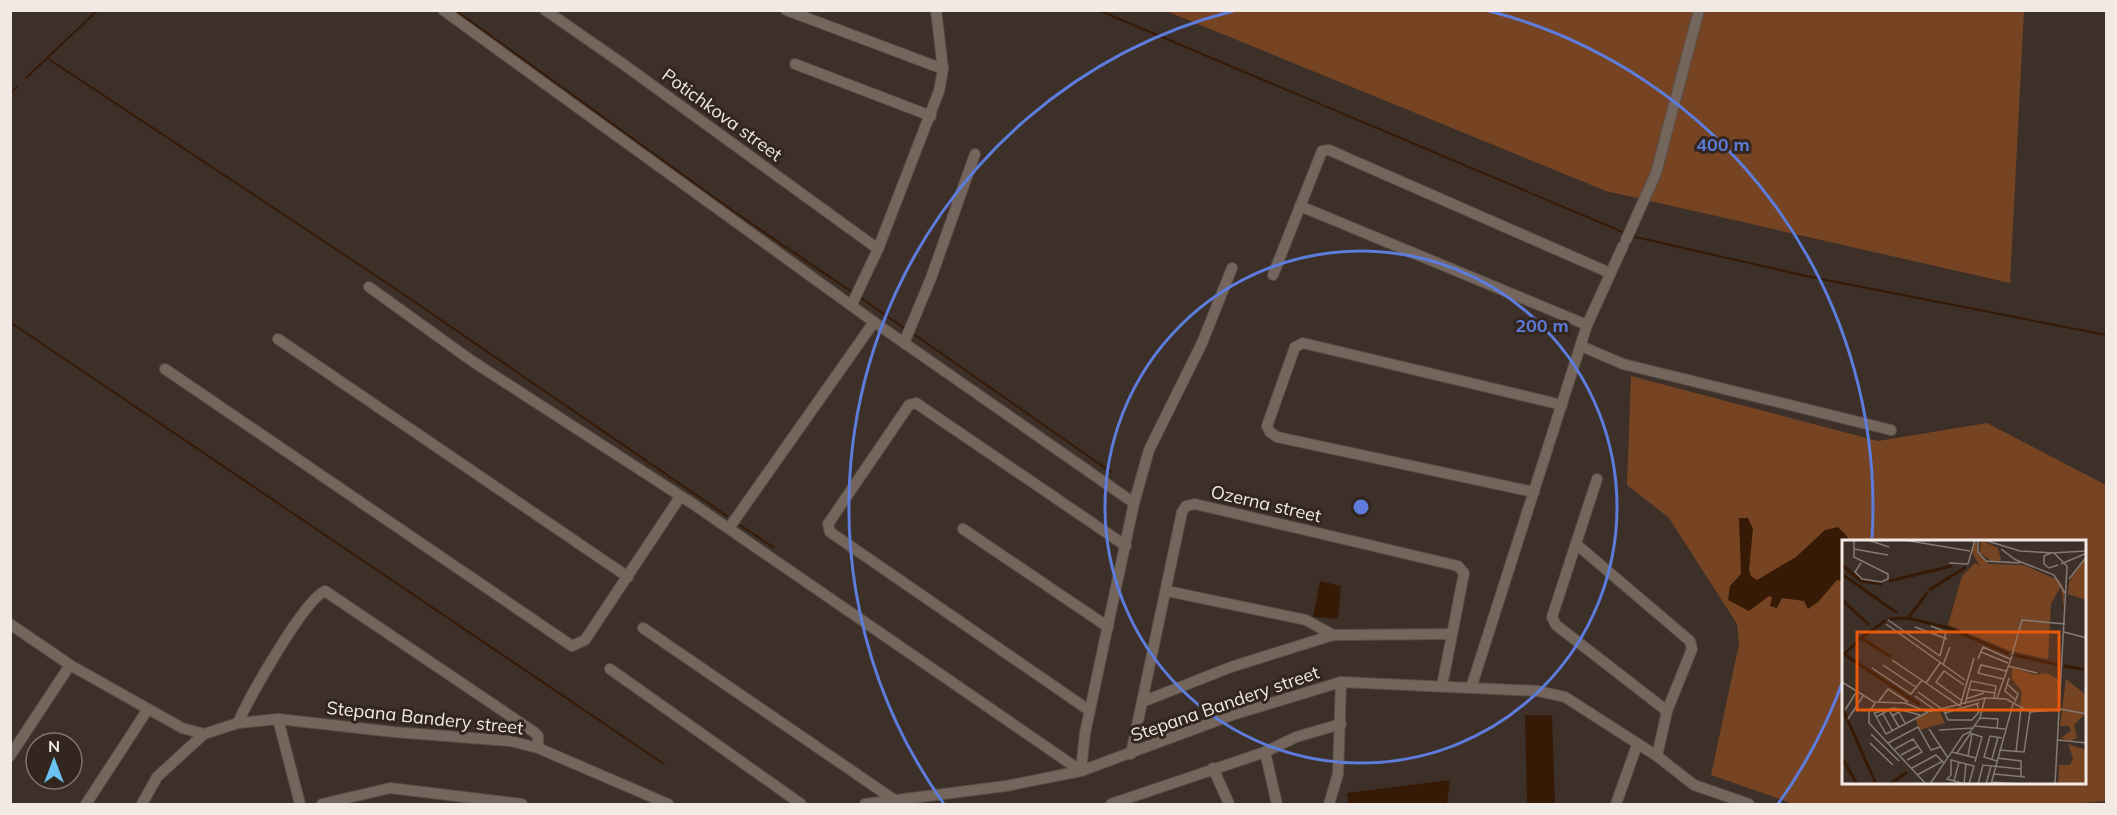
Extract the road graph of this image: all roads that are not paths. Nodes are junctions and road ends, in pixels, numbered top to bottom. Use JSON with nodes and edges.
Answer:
{"nodes":[{"id":1,"x":443,"y":10,"type":"edge"},
{"id":2,"x":545,"y":10,"type":"edge"},
{"id":3,"x":786,"y":10,"type":"edge"},
{"id":4,"x":936,"y":10,"type":"edge"},
{"id":5,"x":1700,"y":10,"type":"edge"},
{"id":6,"x":795,"y":64,"type":"dead end"},
{"id":7,"x":943,"y":69,"type":"junction"},
{"id":8,"x":931,"y":116,"type":"junction"},
{"id":9,"x":975,"y":154,"type":"dead end"},
{"id":10,"x":1300,"y":206,"type":"junction"},
{"id":11,"x":878,"y":249,"type":"junction"},
{"id":12,"x":1232,"y":268,"type":"dead end"},
{"id":13,"x":1610,"y":273,"type":"junction"},
{"id":14,"x":1273,"y":275,"type":"dead end"},
{"id":15,"x":369,"y":287,"type":"dead end"},
{"id":16,"x":852,"y":304,"type":"junction"},
{"id":17,"x":874,"y":322,"type":"junction"},
{"id":18,"x":1587,"y":325,"type":"junction"},
{"id":19,"x":278,"y":339,"type":"dead end"},
{"id":20,"x":904,"y":343,"type":"junction"},
{"id":21,"x":1581,"y":346,"type":"junction"},
{"id":22,"x":165,"y":369,"type":"dead end"},
{"id":23,"x":1562,"y":405,"type":"junction"},
{"id":24,"x":1891,"y":430,"type":"dead end"},
{"id":25,"x":1596,"y":479,"type":"dead end"},
{"id":26,"x":1534,"y":492,"type":"junction"},
{"id":27,"x":680,"y":497,"type":"junction"},
{"id":28,"x":1134,"y":503,"type":"junction"},
{"id":29,"x":729,"y":528,"type":"junction"},
{"id":30,"x":963,"y":529,"type":"dead end"},
{"id":31,"x":1576,"y":544,"type":"junction"},
{"id":32,"x":1126,"y":546,"type":"junction"},
{"id":33,"x":628,"y":577,"type":"junction"},
{"id":34,"x":1167,"y":591,"type":"junction"},
{"id":35,"x":10,"y":624,"type":"edge"},
{"id":36,"x":1108,"y":627,"type":"junction"},
{"id":37,"x":643,"y":628,"type":"dead end"},
{"id":38,"x":1333,"y":634,"type":"junction"},
{"id":39,"x":1451,"y":634,"type":"junction"},
{"id":40,"x":70,"y":665,"type":"junction"},
{"id":41,"x":610,"y":669,"type":"dead end"},
{"id":42,"x":1341,"y":682,"type":"junction"},
{"id":43,"x":1442,"y":686,"type":"junction"},
{"id":44,"x":1470,"y":688,"type":"junction"},
{"id":45,"x":1142,"y":702,"type":"junction"},
{"id":46,"x":148,"y":709,"type":"junction"},
{"id":47,"x":1090,"y":711,"type":"junction"},
{"id":48,"x":1666,"y":711,"type":"junction"},
{"id":49,"x":278,"y":719,"type":"junction"},
{"id":50,"x":238,"y":723,"type":"junction"},
{"id":51,"x":1341,"y":724,"type":"junction"},
{"id":52,"x":204,"y":734,"type":"junction"},
{"id":53,"x":1637,"y":745,"type":"junction"},
{"id":54,"x":538,"y":748,"type":"junction"},
{"id":55,"x":1264,"y":752,"type":"junction"},
{"id":56,"x":1131,"y":754,"type":"junction"},
{"id":57,"x":10,"y":756,"type":"edge"},
{"id":58,"x":1657,"y":756,"type":"junction"},
{"id":59,"x":1213,"y":768,"type":"junction"},
{"id":60,"x":1081,"y":771,"type":"junction"},
{"id":61,"x":893,"y":799,"type":"junction"},
{"id":62,"x":1720,"y":799,"type":"edge"},
{"id":63,"x":1140,"y":800,"type":"edge"},
{"id":64,"x":906,"y":802,"type":"edge"},
{"id":65,"x":86,"y":804,"type":"edge"},
{"id":66,"x":143,"y":804,"type":"edge"},
{"id":67,"x":300,"y":804,"type":"edge"},
{"id":68,"x":322,"y":804,"type":"edge"},
{"id":69,"x":522,"y":804,"type":"edge"},
{"id":70,"x":668,"y":804,"type":"edge"},
{"id":71,"x":801,"y":804,"type":"edge"},
{"id":72,"x":868,"y":804,"type":"edge"},
{"id":73,"x":1111,"y":804,"type":"edge"},
{"id":74,"x":1229,"y":804,"type":"edge"},
{"id":75,"x":1277,"y":804,"type":"edge"},
{"id":76,"x":1329,"y":804,"type":"edge"},
{"id":77,"x":1616,"y":804,"type":"edge"},
{"id":78,"x":1749,"y":804,"type":"edge"}],
"edges":[{"from":1,"to":16,"type":"street"},
{"from":2,"to":11,"type":"street","name":"Potichkova street"},
{"from":3,"to":7,"type":"street"},
{"from":4,"to":7,"type":"street"},
{"from":5,"to":13,"type":"street"},
{"from":6,"to":8,"type":"street"},
{"from":7,"to":8,"type":"street"},
{"from":8,"to":11,"type":"street"},
{"from":9,"to":20,"type":"street"},
{"from":10,"to":13,"type":"street"},
{"from":10,"to":14,"type":"street"},
{"from":10,"to":18,"type":"street"},
{"from":11,"to":16,"type":"street"},
{"from":12,"to":28,"type":"street"},
{"from":13,"to":18,"type":"street"},
{"from":15,"to":27,"type":"street"},
{"from":16,"to":17,"type":"street"},
{"from":17,"to":20,"type":"street"},
{"from":17,"to":29,"type":"street"},
{"from":18,"to":21,"type":"street"},
{"from":19,"to":33,"type":"street"},
{"from":20,"to":28,"type":"street"},
{"from":21,"to":23,"type":"street"},
{"from":21,"to":24,"type":"street"},
{"from":22,"to":33,"type":"street"},
{"from":23,"to":26,"type":"street"},
{"from":23,"to":26,"type":"street"},
{"from":25,"to":31,"type":"street"},
{"from":26,"to":44,"type":"street"},
{"from":27,"to":29,"type":"street"},
{"from":27,"to":33,"type":"street"},
{"from":28,"to":32,"type":"street"},
{"from":29,"to":60,"type":"street"},
{"from":30,"to":36,"type":"street"},
{"from":31,"to":48,"type":"street"},
{"from":31,"to":48,"type":"street"},
{"from":32,"to":36,"type":"street"},
{"from":32,"to":47,"type":"street"},
{"from":34,"to":38,"type":"street"},
{"from":34,"to":39,"type":"street","name":"Ozerna street"},
{"from":34,"to":45,"type":"street","name":"Ozerna street"},
{"from":35,"to":40,"type":"street"},
{"from":36,"to":47,"type":"street"},
{"from":37,"to":61,"type":"street"},
{"from":38,"to":39,"type":"street"},
{"from":38,"to":45,"type":"street"},
{"from":39,"to":43,"type":"street","name":"Ozerna street"},
{"from":40,"to":46,"type":"street"},
{"from":40,"to":57,"type":"street"},
{"from":41,"to":71,"type":"street"},
{"from":42,"to":43,"type":"street","name":"Stepana Bandery street"},
{"from":42,"to":51,"type":"street"},
{"from":42,"to":56,"type":"street","name":"Stepana Bandery street"},
{"from":43,"to":44,"type":"street","name":"Stepana Bandery street"},
{"from":44,"to":53,"type":"street","name":"Stepana Bandery street"},
{"from":45,"to":56,"type":"street","name":"Ozerna street"},
{"from":46,"to":52,"type":"street"},
{"from":46,"to":65,"type":"street"},
{"from":47,"to":60,"type":"street"},
{"from":48,"to":58,"type":"street"},
{"from":49,"to":50,"type":"street","name":"Stepana Bandery street"},
{"from":49,"to":54,"type":"street","name":"Stepana Bandery street"},
{"from":49,"to":67,"type":"street"},
{"from":50,"to":52,"type":"street","name":"Stepana Bandery street"},
{"from":50,"to":54,"type":"street"},
{"from":51,"to":55,"type":"street"},
{"from":51,"to":76,"type":"street"},
{"from":52,"to":66,"type":"street"},
{"from":53,"to":58,"type":"street","name":"Stepana Bandery street"},
{"from":53,"to":77,"type":"street"},
{"from":54,"to":70,"type":"street","name":"Stepana Bandery street"},
{"from":55,"to":59,"type":"street"},
{"from":55,"to":75,"type":"street"},
{"from":56,"to":60,"type":"street","name":"Stepana Bandery street"},
{"from":58,"to":62,"type":"street","name":"Stepana Bandery street"},
{"from":59,"to":63,"type":"street"},
{"from":59,"to":74,"type":"street"},
{"from":60,"to":64,"type":"street","name":"Stepana Bandery street"},
{"from":61,"to":64,"type":"street","name":"Stepana Bandery street"},
{"from":61,"to":72,"type":"street","name":"Stepana Bandery street"},
{"from":62,"to":78,"type":"street","name":"Stepana Bandery street"},
{"from":63,"to":73,"type":"street"},
{"from":68,"to":69,"type":"street"}]}
